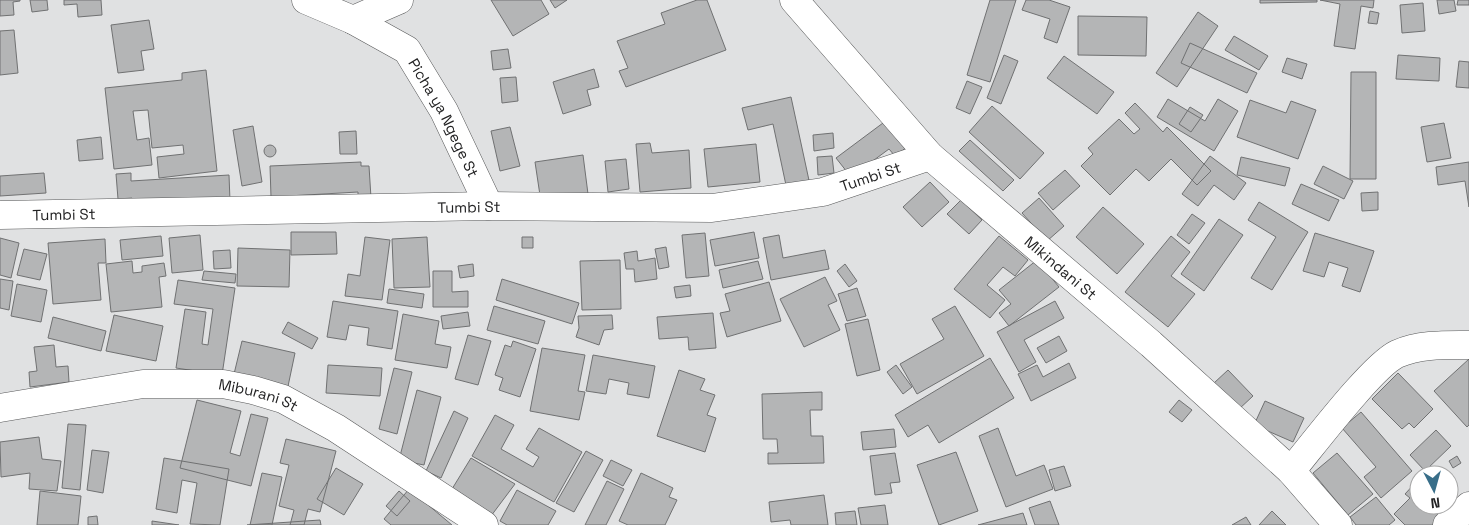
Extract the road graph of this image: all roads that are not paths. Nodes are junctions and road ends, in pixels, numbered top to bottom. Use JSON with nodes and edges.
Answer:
{"nodes":[{"id":1,"x":306,"y":0,"type":"edge"},
{"id":2,"x":399,"y":0,"type":"edge"},
{"id":3,"x":794,"y":0,"type":"edge"},
{"id":4,"x":353,"y":20,"type":"junction"},
{"id":5,"x":930,"y":156,"type":"junction"},
{"id":6,"x":489,"y":206,"type":"junction"},
{"id":7,"x":0,"y":216,"type":"edge"},
{"id":8,"x":1469,"y":345,"type":"edge"},
{"id":9,"x":0,"y":408,"type":"edge"},
{"id":10,"x":1291,"y":471,"type":"junction"},
{"id":11,"x":1469,"y":506,"type":"edge"},
{"id":12,"x":484,"y":525,"type":"edge"},
{"id":13,"x":1338,"y":525,"type":"edge"},
{"id":14,"x":1447,"y":525,"type":"edge"}],
"edges":[{"from":1,"to":4,"type":"street","name":"Picha ya Ngege St"},
{"from":2,"to":4,"type":"street"},
{"from":3,"to":5,"type":"street","name":"Mikindani St"},
{"from":4,"to":6,"type":"street","name":"Picha ya Ngege St"},
{"from":5,"to":6,"type":"street","name":"Tumbi St"},
{"from":5,"to":10,"type":"street","name":"Mikindani St"},
{"from":6,"to":7,"type":"street","name":"Tumbi St"},
{"from":8,"to":10,"type":"street"},
{"from":9,"to":12,"type":"street","name":"Miburani St"},
{"from":10,"to":13,"type":"street","name":"Mikindani St"},
{"from":11,"to":14,"type":"street"}]}
